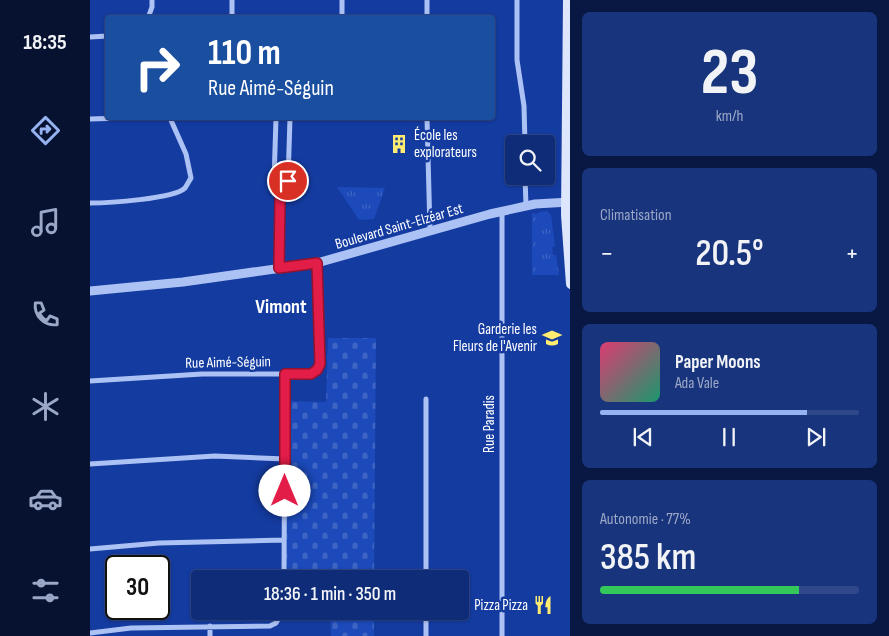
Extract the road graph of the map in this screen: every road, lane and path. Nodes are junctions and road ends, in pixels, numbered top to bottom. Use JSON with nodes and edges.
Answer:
{"nodes":[{"id":1,"x":152,"y":0,"type":"edge"},
{"id":2,"x":232,"y":0,"type":"edge"},
{"id":3,"x":342,"y":0,"type":"edge"},
{"id":4,"x":428,"y":0,"type":"edge"},
{"id":5,"x":517,"y":0,"type":"edge"},
{"id":6,"x":568,"y":0,"type":"edge"},
{"id":7,"x":149,"y":15,"type":"edge"},
{"id":8,"x":232,"y":15,"type":"edge"},
{"id":9,"x":342,"y":15,"type":"edge"},
{"id":10,"x":427,"y":15,"type":"edge"},
{"id":11,"x":105,"y":36,"type":"edge"},
{"id":12,"x":90,"y":37,"type":"edge"},
{"id":13,"x":90,"y":119,"type":"edge"},
{"id":14,"x":105,"y":119,"type":"edge"},
{"id":15,"x":171,"y":120,"type":"edge"},
{"id":16,"x":276,"y":120,"type":"edge"},
{"id":17,"x":290,"y":120,"type":"edge"},
{"id":18,"x":427,"y":120,"type":"edge"},
{"id":19,"x":525,"y":135,"type":"edge"},
{"id":20,"x":526,"y":185,"type":"edge"},
{"id":21,"x":280,"y":199,"type":"junction"},
{"id":22,"x":568,"y":202,"type":"edge"},
{"id":23,"x":90,"y":203,"type":"edge"},
{"id":24,"x":526,"y":206,"type":"junction"},
{"id":25,"x":502,"y":211,"type":"junction"},
{"id":26,"x":430,"y":231,"type":"junction"},
{"id":27,"x":317,"y":263,"type":"junction"},
{"id":28,"x":279,"y":268,"type":"junction"},
{"id":29,"x":570,"y":268,"type":"edge"},
{"id":30,"x":570,"y":284,"type":"edge"},
{"id":31,"x":90,"y":291,"type":"edge"},
{"id":32,"x":285,"y":374,"type":"junction"},
{"id":33,"x":90,"y":381,"type":"edge"},
{"id":34,"x":426,"y":398,"type":"dead end"},
{"id":35,"x":285,"y":458,"type":"junction"},
{"id":36,"x":90,"y":464,"type":"edge"},
{"id":37,"x":284,"y":540,"type":"junction"},
{"id":38,"x":90,"y":549,"type":"edge"},
{"id":39,"x":284,"y":570,"type":"edge"},
{"id":40,"x":426,"y":570,"type":"edge"},
{"id":41,"x":278,"y":620,"type":"edge"},
{"id":42,"x":426,"y":620,"type":"edge"},
{"id":43,"x":210,"y":626,"type":"junction"},
{"id":44,"x":90,"y":632,"type":"edge"},
{"id":45,"x":210,"y":636,"type":"edge"},
{"id":46,"x":426,"y":636,"type":"edge"},
{"id":47,"x":502,"y":636,"type":"edge"}],
"edges":[{"from":1,"to":7,"type":"street"},
{"from":2,"to":8,"type":"street"},
{"from":3,"to":9,"type":"street"},
{"from":4,"to":10,"type":"street"},
{"from":5,"to":19,"type":"street"},
{"from":6,"to":22,"type":"main road"},
{"from":11,"to":12,"type":"street"},
{"from":13,"to":14,"type":"street"},
{"from":15,"to":23,"type":"street"},
{"from":16,"to":21,"type":"street"},
{"from":17,"to":21,"type":"street"},
{"from":18,"to":26,"type":"street"},
{"from":20,"to":24,"type":"street"},
{"from":21,"to":28,"type":"street"},
{"from":22,"to":24,"type":"street","name":"Boulevard Saint-Elzéar Est"},
{"from":22,"to":29,"type":"main road"},
{"from":24,"to":25,"type":"street","name":"Boulevard Saint-Elzéar Est"},
{"from":25,"to":26,"type":"street","name":"Boulevard Saint-Elzéar Est"},
{"from":25,"to":47,"type":"street","name":"Rue Paradis"},
{"from":26,"to":27,"type":"street","name":"Boulevard Saint-Elzéar Est"},
{"from":27,"to":28,"type":"street","name":"Boulevard Saint-Elzéar Est"},
{"from":27,"to":32,"type":"street","name":"Rue Aimé-Séguin"},
{"from":28,"to":31,"type":"street","name":"Boulevard Saint-Elzéar Est"},
{"from":29,"to":30,"type":"main road"},
{"from":32,"to":33,"type":"street","name":"Rue Aimé-Séguin"},
{"from":32,"to":35,"type":"street"},
{"from":34,"to":40,"type":"street"},
{"from":35,"to":36,"type":"street"},
{"from":35,"to":37,"type":"street"},
{"from":37,"to":38,"type":"street"},
{"from":37,"to":39,"type":"street"},
{"from":41,"to":43,"type":"street"},
{"from":42,"to":46,"type":"street"},
{"from":43,"to":44,"type":"street"},
{"from":43,"to":45,"type":"street"}]}
